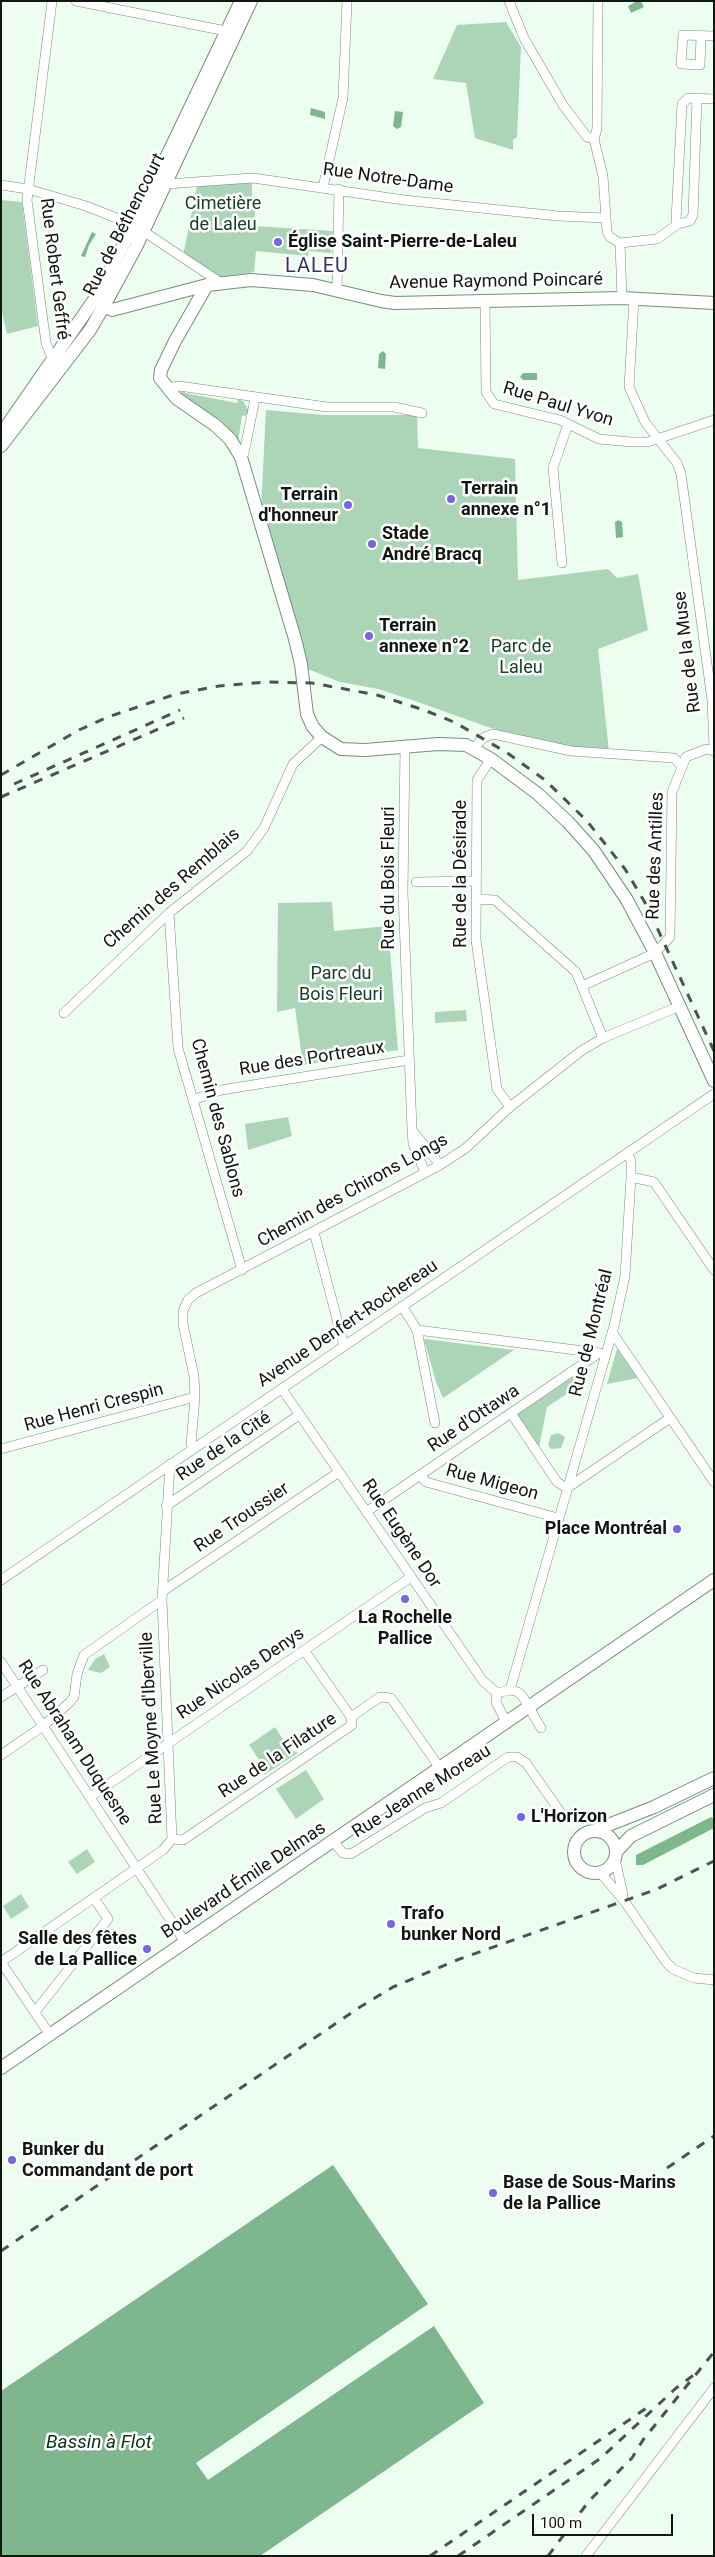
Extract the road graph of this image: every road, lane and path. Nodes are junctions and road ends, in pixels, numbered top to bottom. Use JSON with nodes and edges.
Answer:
{"nodes":[{"id":1,"x":52,"y":1,"type":"edge"},
{"id":2,"x":76,"y":1,"type":"edge"},
{"id":3,"x":241,"y":1,"type":"edge"},
{"id":4,"x":251,"y":1,"type":"edge"},
{"id":5,"x":347,"y":1,"type":"edge"},
{"id":6,"x":509,"y":1,"type":"edge"},
{"id":7,"x":598,"y":1,"type":"edge"},
{"id":8,"x":226,"y":31,"type":"junction"},
{"id":9,"x":701,"y":36,"type":"dead end"},
{"id":10,"x":714,"y":36,"type":"edge"},
{"id":11,"x":697,"y":98,"type":"junction"},
{"id":12,"x":714,"y":99,"type":"edge"},
{"id":13,"x":594,"y":139,"type":"junction"},
{"id":14,"x":166,"y":184,"type":"junction"},
{"id":15,"x":1,"y":185,"type":"edge"},
{"id":16,"x":323,"y":187,"type":"junction"},
{"id":17,"x":28,"y":188,"type":"junction"},
{"id":18,"x":339,"y":189,"type":"junction"},
{"id":19,"x":606,"y":218,"type":"junction"},
{"id":20,"x":678,"y":224,"type":"junction"},
{"id":21,"x":139,"y":228,"type":"junction"},
{"id":22,"x":620,"y":243,"type":"junction"},
{"id":23,"x":204,"y":272,"type":"junction"},
{"id":24,"x":221,"y":283,"type":"junction"},
{"id":25,"x":208,"y":285,"type":"junction"},
{"id":26,"x":337,"y":290,"type":"junction"},
{"id":27,"x":628,"y":299,"type":"junction"},
{"id":28,"x":485,"y":300,"type":"junction"},
{"id":29,"x":714,"y":302,"type":"edge"},
{"id":30,"x":99,"y":303,"type":"junction"},
{"id":31,"x":56,"y":357,"type":"junction"},
{"id":32,"x":168,"y":388,"type":"junction"},
{"id":33,"x":255,"y":398,"type":"junction"},
{"id":34,"x":422,"y":413,"type":"dead end"},
{"id":35,"x":714,"y":420,"type":"edge"},
{"id":36,"x":568,"y":424,"type":"junction"},
{"id":37,"x":656,"y":437,"type":"junction"},
{"id":38,"x":2,"y":441,"type":"edge"},
{"id":39,"x":240,"y":457,"type":"junction"},
{"id":40,"x":562,"y":563,"type":"dead end"},
{"id":41,"x":322,"y":737,"type":"junction"},
{"id":42,"x":405,"y":747,"type":"junction"},
{"id":43,"x":714,"y":747,"type":"edge"},
{"id":44,"x":473,"y":749,"type":"junction"},
{"id":45,"x":714,"y":751,"type":"edge"},
{"id":46,"x":491,"y":760,"type":"junction"},
{"id":47,"x":682,"y":765,"type":"junction"},
{"id":48,"x":476,"y":881,"type":"junction"},
{"id":49,"x":416,"y":882,"type":"dead end"},
{"id":50,"x":476,"y":899,"type":"junction"},
{"id":51,"x":170,"y":913,"type":"junction"},
{"id":52,"x":655,"y":953,"type":"junction"},
{"id":53,"x":582,"y":986,"type":"junction"},
{"id":54,"x":680,"y":1006,"type":"junction"},
{"id":55,"x":64,"y":1013,"type":"dead end"},
{"id":56,"x":604,"y":1038,"type":"junction"},
{"id":57,"x":409,"y":1060,"type":"junction"},
{"id":58,"x":714,"y":1081,"type":"edge"},
{"id":59,"x":714,"y":1094,"type":"edge"},
{"id":60,"x":193,"y":1100,"type":"junction"},
{"id":61,"x":510,"y":1107,"type":"junction"},
{"id":62,"x":412,"y":1130,"type":"junction"},
{"id":63,"x":627,"y":1153,"type":"junction"},
{"id":64,"x":440,"y":1165,"type":"junction"},
{"id":65,"x":425,"y":1172,"type":"junction"},
{"id":66,"x":631,"y":1177,"type":"junction"},
{"id":67,"x":314,"y":1232,"type":"junction"},
{"id":68,"x":242,"y":1270,"type":"junction"},
{"id":69,"x":714,"y":1270,"type":"edge"},
{"id":70,"x":402,"y":1306,"type":"junction"},
{"id":71,"x":417,"y":1330,"type":"junction"},
{"id":72,"x":612,"y":1332,"type":"junction"},
{"id":73,"x":344,"y":1346,"type":"junction"},
{"id":74,"x":602,"y":1354,"type":"junction"},
{"id":75,"x":282,"y":1388,"type":"junction"},
{"id":76,"x":195,"y":1397,"type":"junction"},
{"id":77,"x":511,"y":1413,"type":"junction"},
{"id":78,"x":299,"y":1414,"type":"junction"},
{"id":79,"x":670,"y":1418,"type":"junction"},
{"id":80,"x":435,"y":1423,"type":"dead end"},
{"id":81,"x":194,"y":1448,"type":"junction"},
{"id":82,"x":1,"y":1449,"type":"edge"},
{"id":83,"x":170,"y":1464,"type":"junction"},
{"id":84,"x":339,"y":1472,"type":"junction"},
{"id":85,"x":420,"y":1475,"type":"junction"},
{"id":86,"x":714,"y":1482,"type":"edge"},
{"id":87,"x":568,"y":1488,"type":"junction"},
{"id":88,"x":166,"y":1506,"type":"junction"},
{"id":89,"x":366,"y":1512,"type":"junction"},
{"id":90,"x":558,"y":1518,"type":"junction"},
{"id":91,"x":411,"y":1577,"type":"junction"},
{"id":92,"x":1,"y":1580,"type":"edge"},
{"id":93,"x":714,"y":1580,"type":"edge"},
{"id":94,"x":162,"y":1596,"type":"junction"},
{"id":95,"x":304,"y":1650,"type":"junction"},
{"id":96,"x":1,"y":1662,"type":"edge"},
{"id":97,"x":43,"y":1670,"type":"dead end"},
{"id":98,"x":17,"y":1687,"type":"junction"},
{"id":99,"x":510,"y":1690,"type":"junction"},
{"id":100,"x":497,"y":1694,"type":"junction"},
{"id":101,"x":1,"y":1697,"type":"edge"},
{"id":102,"x":529,"y":1707,"type":"junction"},
{"id":103,"x":350,"y":1718,"type":"junction"},
{"id":104,"x":506,"y":1722,"type":"junction"},
{"id":105,"x":43,"y":1726,"type":"junction"},
{"id":106,"x":541,"y":1728,"type":"dead end"},
{"id":107,"x":170,"y":1742,"type":"junction"},
{"id":108,"x":1,"y":1754,"type":"edge"},
{"id":109,"x":440,"y":1768,"type":"junction"},
{"id":110,"x":714,"y":1778,"type":"edge"},
{"id":111,"x":714,"y":1794,"type":"edge"},
{"id":112,"x":90,"y":1797,"type":"junction"},
{"id":113,"x":563,"y":1816,"type":"dead end"},
{"id":114,"x":594,"y":1831,"type":"junction"},
{"id":115,"x":172,"y":1839,"type":"junction"},
{"id":116,"x":334,"y":1840,"type":"junction"},
{"id":117,"x":616,"y":1855,"type":"junction"},
{"id":118,"x":137,"y":1868,"type":"junction"},
{"id":119,"x":600,"y":1872,"type":"junction"},
{"id":120,"x":94,"y":1898,"type":"junction"},
{"id":121,"x":625,"y":1902,"type":"junction"},
{"id":122,"x":185,"y":1942,"type":"junction"},
{"id":123,"x":1,"y":1962,"type":"edge"},
{"id":124,"x":714,"y":1980,"type":"edge"},
{"id":125,"x":35,"y":2012,"type":"junction"},
{"id":126,"x":50,"y":2034,"type":"junction"},
{"id":127,"x":1,"y":2068,"type":"edge"},
{"id":128,"x":714,"y":2388,"type":"edge"},
{"id":129,"x":586,"y":2556,"type":"edge"}],
"edges":[{"from":1,"to":17,"type":"street","name":"Rue Robert Geffré"},
{"from":2,"to":8,"type":"street"},
{"from":3,"to":8,"type":"main road","name":"Rue de Béthencourt"},
{"from":4,"to":14,"type":"main road","name":"Rue de Béthencourt"},
{"from":5,"to":16,"type":"street"},
{"from":6,"to":13,"type":"street"},
{"from":7,"to":13,"type":"street"},
{"from":8,"to":21,"type":"main road","name":"Rue de Béthencourt"},
{"from":9,"to":10,"type":"street"},
{"from":11,"to":12,"type":"street"},
{"from":11,"to":20,"type":"street"},
{"from":11,"to":20,"type":"street"},
{"from":13,"to":19,"type":"street"},
{"from":14,"to":16,"type":"street","name":"Rue Notre-Dame"},
{"from":14,"to":21,"type":"main road","name":"Rue de Béthencourt"},
{"from":15,"to":17,"type":"street"},
{"from":16,"to":18,"type":"street","name":"Rue Notre-Dame"},
{"from":17,"to":21,"type":"street"},
{"from":17,"to":31,"type":"street","name":"Rue Robert Geffré"},
{"from":18,"to":19,"type":"street","name":"Rue Notre-Dame"},
{"from":18,"to":26,"type":"street"},
{"from":19,"to":22,"type":"street"},
{"from":20,"to":22,"type":"street"},
{"from":21,"to":23,"type":"street"},
{"from":21,"to":30,"type":"main road","name":"Rue de Béthencourt"},
{"from":22,"to":27,"type":"street","name":"Rue de la Muse"},
{"from":23,"to":24,"type":"street"},
{"from":23,"to":25,"type":"street"},
{"from":24,"to":25,"type":"main road","name":"Avenue Raymond Poincaré"},
{"from":24,"to":26,"type":"main road","name":"Avenue Raymond Poincaré"},
{"from":25,"to":30,"type":"main road","name":"Avenue Raymond Poincaré"},
{"from":25,"to":32,"type":"main road"},
{"from":26,"to":28,"type":"main road","name":"Avenue Raymond Poincaré"},
{"from":27,"to":28,"type":"main road","name":"Avenue Raymond Poincaré"},
{"from":27,"to":29,"type":"main road","name":"Avenue Raymond Poincaré"},
{"from":27,"to":37,"type":"street","name":"Rue de la Muse"},
{"from":28,"to":36,"type":"street","name":"Rue Paul Yvon"},
{"from":30,"to":31,"type":"main road","name":"Rue de Béthencourt"},
{"from":30,"to":38,"type":"main road","name":"Rue de Béthencourt"},
{"from":31,"to":38,"type":"main road","name":"Rue de Béthencourt"},
{"from":32,"to":33,"type":"street"},
{"from":32,"to":39,"type":"main road"},
{"from":33,"to":34,"type":"street"},
{"from":33,"to":39,"type":"street"},
{"from":35,"to":37,"type":"street","name":"Rue Paul Yvon"},
{"from":36,"to":37,"type":"street","name":"Rue Paul Yvon"},
{"from":36,"to":40,"type":"street"},
{"from":37,"to":43,"type":"street","name":"Rue de la Muse"},
{"from":39,"to":41,"type":"main road"},
{"from":41,"to":42,"type":"main road"},
{"from":41,"to":51,"type":"street","name":"Chemin des Remblais"},
{"from":42,"to":44,"type":"main road"},
{"from":42,"to":57,"type":"street","name":"Rue du Bois Fleuri"},
{"from":44,"to":46,"type":"main road"},
{"from":44,"to":47,"type":"street"},
{"from":45,"to":47,"type":"street"},
{"from":46,"to":48,"type":"street","name":"Rue de la Désirade"},
{"from":46,"to":52,"type":"main road"},
{"from":47,"to":52,"type":"street","name":"Rue des Antilles"},
{"from":48,"to":49,"type":"street"},
{"from":48,"to":50,"type":"street","name":"Rue de la Désirade"},
{"from":50,"to":53,"type":"street"},
{"from":50,"to":61,"type":"street","name":"Rue de la Désirade"},
{"from":51,"to":55,"type":"street","name":"Chemin des Remblais"},
{"from":51,"to":60,"type":"street","name":"Chemin des Sablons"},
{"from":52,"to":53,"type":"street"},
{"from":52,"to":54,"type":"main road"},
{"from":53,"to":56,"type":"street"},
{"from":54,"to":56,"type":"street","name":"Chemin des Chirons Longs"},
{"from":54,"to":58,"type":"main road"},
{"from":56,"to":61,"type":"street","name":"Chemin des Chirons Longs"},
{"from":57,"to":60,"type":"street","name":"Rue des Portreaux"},
{"from":57,"to":62,"type":"street","name":"Rue du Bois Fleuri"},
{"from":59,"to":63,"type":"street","name":"Avenue Denfert-Rochereau"},
{"from":60,"to":68,"type":"street","name":"Chemin des Sablons"},
{"from":61,"to":64,"type":"street","name":"Chemin des Chirons Longs"},
{"from":62,"to":64,"type":"street"},
{"from":62,"to":65,"type":"street","name":"Rue du Bois Fleuri"},
{"from":63,"to":66,"type":"street","name":"Rue de Montréal"},
{"from":63,"to":70,"type":"street","name":"Avenue Denfert-Rochereau"},
{"from":64,"to":65,"type":"street","name":"Chemin des Chirons Longs"},
{"from":65,"to":67,"type":"street","name":"Chemin des Chirons Longs"},
{"from":66,"to":69,"type":"street"},
{"from":66,"to":72,"type":"street","name":"Rue de Montréal"},
{"from":67,"to":68,"type":"street","name":"Chemin des Chirons Longs"},
{"from":67,"to":73,"type":"street"},
{"from":68,"to":76,"type":"street","name":"Chemin des Chirons Longs"},
{"from":70,"to":71,"type":"street"},
{"from":70,"to":73,"type":"street","name":"Avenue Denfert-Rochereau"},
{"from":71,"to":74,"type":"street"},
{"from":71,"to":80,"type":"street"},
{"from":72,"to":74,"type":"street","name":"Rue de Montréal"},
{"from":72,"to":79,"type":"street"},
{"from":73,"to":75,"type":"street","name":"Avenue Denfert-Rochereau"},
{"from":74,"to":77,"type":"street","name":"Rue d'Ottawa"},
{"from":74,"to":87,"type":"street","name":"Rue de Montréal"},
{"from":75,"to":78,"type":"street","name":"Rue Eugène Dor"},
{"from":75,"to":81,"type":"street","name":"Avenue Denfert-Rochereau"},
{"from":76,"to":81,"type":"street","name":"Chemin des Chirons Longs"},
{"from":76,"to":82,"type":"street","name":"Rue Henri Crespin"},
{"from":77,"to":85,"type":"street","name":"Rue d'Ottawa"},
{"from":77,"to":87,"type":"street"},
{"from":78,"to":84,"type":"street","name":"Rue Eugène Dor"},
{"from":78,"to":88,"type":"street","name":"Rue de la Cité"},
{"from":79,"to":86,"type":"street"},
{"from":79,"to":87,"type":"street"},
{"from":81,"to":83,"type":"street","name":"Avenue Denfert-Rochereau"},
{"from":83,"to":88,"type":"street","name":"Rue Le Moyne d'Iberville"},
{"from":83,"to":92,"type":"street","name":"Avenue Denfert-Rochereau"},
{"from":84,"to":89,"type":"street","name":"Rue Eugène Dor"},
{"from":84,"to":94,"type":"street","name":"Rue Troussier"},
{"from":85,"to":89,"type":"street","name":"Rue d'Ottawa"},
{"from":85,"to":90,"type":"street","name":"Rue Migeon"},
{"from":87,"to":90,"type":"street","name":"Rue de Montréal"},
{"from":88,"to":94,"type":"street","name":"Rue Le Moyne d'Iberville"},
{"from":89,"to":91,"type":"street","name":"Rue Eugène Dor"},
{"from":90,"to":99,"type":"street","name":"Rue de Montréal"},
{"from":91,"to":95,"type":"street","name":"Rue Nicolas Denys"},
{"from":91,"to":100,"type":"street","name":"Rue Eugène Dor"},
{"from":93,"to":102,"type":"main road","name":"Boulevard Émile Delmas"},
{"from":94,"to":105,"type":"street","name":"Rue Troussier"},
{"from":94,"to":107,"type":"street","name":"Rue Le Moyne d'Iberville"},
{"from":95,"to":103,"type":"street","name":"Rue de la Filature"},
{"from":95,"to":107,"type":"street","name":"Rue Nicolas Denys"},
{"from":96,"to":98,"type":"street","name":"Rue Abraham Duquesne"},
{"from":97,"to":98,"type":"street"},
{"from":98,"to":101,"type":"street"},
{"from":98,"to":105,"type":"street","name":"Rue Abraham Duquesne"},
{"from":99,"to":100,"type":"street"},
{"from":99,"to":102,"type":"street"},
{"from":100,"to":104,"type":"street"},
{"from":102,"to":104,"type":"main road","name":"Boulevard Émile Delmas"},
{"from":102,"to":106,"type":"street"},
{"from":103,"to":109,"type":"street"},
{"from":103,"to":115,"type":"street","name":"Rue de la Filature"},
{"from":104,"to":109,"type":"main road","name":"Boulevard Émile Delmas"},
{"from":105,"to":108,"type":"street","name":"Rue Troussier"},
{"from":105,"to":112,"type":"street","name":"Rue Abraham Duquesne"},
{"from":107,"to":112,"type":"street","name":"Rue Nicolas Denys"},
{"from":107,"to":115,"type":"street","name":"Rue Le Moyne d'Iberville"},
{"from":109,"to":116,"type":"main road","name":"Boulevard Émile Delmas"},
{"from":110,"to":114,"type":"main road"},
{"from":111,"to":117,"type":"main road"},
{"from":112,"to":118,"type":"street","name":"Rue Abraham Duquesne"},
{"from":113,"to":116,"type":"street","name":"Rue Jeanne Moreau"},
{"from":114,"to":117,"type":"main road"},
{"from":114,"to":119,"type":"main road"},
{"from":115,"to":118,"type":"street","name":"Rue Le Moyne d'Iberville"},
{"from":116,"to":122,"type":"main road","name":"Boulevard Émile Delmas"},
{"from":117,"to":119,"type":"main road"},
{"from":117,"to":121,"type":"street"},
{"from":118,"to":120,"type":"street","name":"Rue Le Moyne d'Iberville"},
{"from":118,"to":122,"type":"street","name":"Rue Abraham Duquesne"},
{"from":119,"to":121,"type":"street"},
{"from":120,"to":123,"type":"street","name":"Rue Le Moyne d'Iberville"},
{"from":120,"to":125,"type":"street"},
{"from":121,"to":124,"type":"street"},
{"from":122,"to":126,"type":"main road","name":"Boulevard Émile Delmas"},
{"from":123,"to":125,"type":"street"},
{"from":125,"to":126,"type":"street"},
{"from":126,"to":127,"type":"main road","name":"Boulevard Émile Delmas"},
{"from":128,"to":129,"type":"street"}]}
